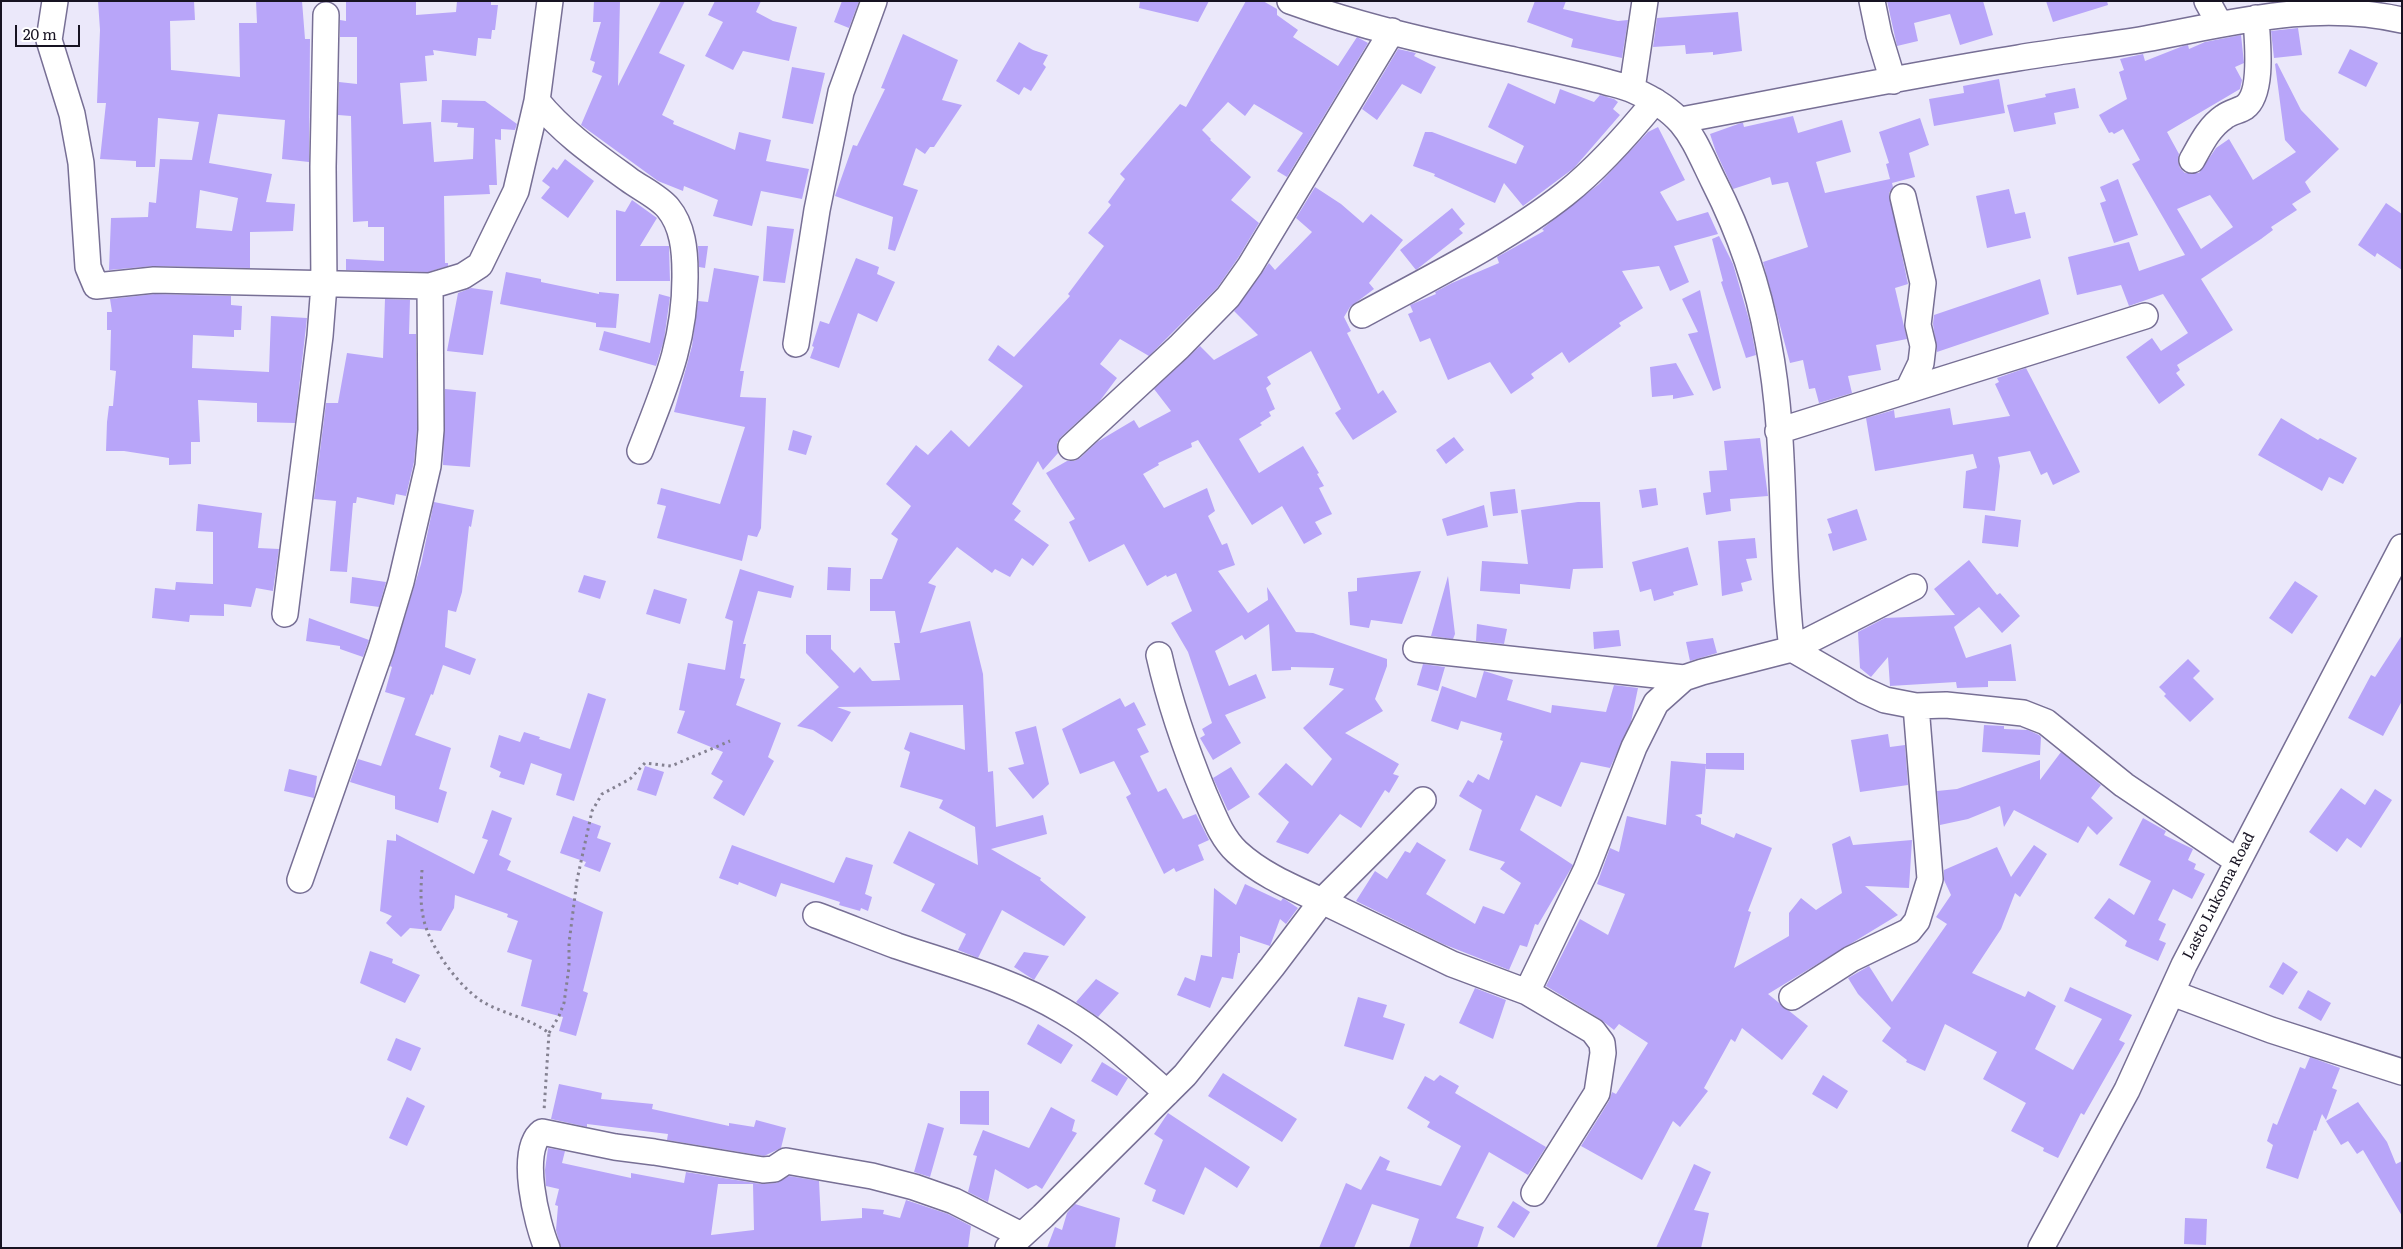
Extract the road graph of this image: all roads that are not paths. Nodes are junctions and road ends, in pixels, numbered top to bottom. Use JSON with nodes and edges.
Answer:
{"nodes":[{"id":1,"x":55,"y":1,"type":"edge"},
{"id":2,"x":550,"y":1,"type":"edge"},
{"id":3,"x":874,"y":1,"type":"edge"},
{"id":4,"x":1290,"y":1,"type":"edge"},
{"id":5,"x":1645,"y":1,"type":"edge"},
{"id":6,"x":1872,"y":1,"type":"edge"},
{"id":7,"x":2208,"y":1,"type":"edge"},
{"id":8,"x":326,"y":15,"type":"dead end"},
{"id":9,"x":2256,"y":18,"type":"junction"},
{"id":10,"x":2402,"y":20,"type":"edge"},
{"id":11,"x":2220,"y":24,"type":"junction"},
{"id":12,"x":1392,"y":31,"type":"junction"},
{"id":13,"x":1893,"y":81,"type":"junction"},
{"id":14,"x":1632,"y":90,"type":"junction"},
{"id":15,"x":537,"y":100,"type":"junction"},
{"id":16,"x":1655,"y":101,"type":"junction"},
{"id":17,"x":1680,"y":120,"type":"junction"},
{"id":18,"x":2192,"y":160,"type":"dead end"},
{"id":19,"x":1903,"y":197,"type":"dead end"},
{"id":20,"x":324,"y":285,"type":"junction"},
{"id":21,"x":430,"y":286,"type":"junction"},
{"id":22,"x":1362,"y":315,"type":"dead end"},
{"id":23,"x":2145,"y":316,"type":"dead end"},
{"id":24,"x":796,"y":344,"type":"dead end"},
{"id":25,"x":1908,"y":390,"type":"junction"},
{"id":26,"x":1778,"y":431,"type":"junction"},
{"id":27,"x":1072,"y":447,"type":"dead end"},
{"id":28,"x":640,"y":451,"type":"dead end"},
{"id":29,"x":2402,"y":547,"type":"edge"},
{"id":30,"x":1914,"y":587,"type":"dead end"},
{"id":31,"x":285,"y":614,"type":"dead end"},
{"id":32,"x":1416,"y":648,"type":"dead end"},
{"id":33,"x":1792,"y":649,"type":"junction"},
{"id":34,"x":1159,"y":655,"type":"dead end"},
{"id":35,"x":1684,"y":678,"type":"junction"},
{"id":36,"x":1916,"y":706,"type":"junction"},
{"id":37,"x":1422,"y":800,"type":"dead end"},
{"id":38,"x":2237,"y":861,"type":"junction"},
{"id":39,"x":300,"y":880,"type":"dead end"},
{"id":40,"x":1322,"y":901,"type":"junction"},
{"id":41,"x":816,"y":915,"type":"dead end"},
{"id":42,"x":1527,"y":992,"type":"junction"},
{"id":43,"x":2172,"y":993,"type":"junction"},
{"id":44,"x":1792,"y":997,"type":"dead end"},
{"id":45,"x":2402,"y":1072,"type":"edge"},
{"id":46,"x":1167,"y":1093,"type":"junction"},
{"id":47,"x":1534,"y":1192,"type":"dead end"},
{"id":48,"x":1015,"y":1241,"type":"edge"},
{"id":49,"x":547,"y":1248,"type":"edge"},
{"id":50,"x":2042,"y":1248,"type":"edge"}],
"edges":[{"from":1,"to":20,"type":"street"},
{"from":2,"to":15,"type":"street"},
{"from":3,"to":24,"type":"street"},
{"from":4,"to":12,"type":"street"},
{"from":5,"to":14,"type":"street"},
{"from":6,"to":13,"type":"street"},
{"from":7,"to":11,"type":"street"},
{"from":8,"to":20,"type":"street"},
{"from":9,"to":10,"type":"street"},
{"from":9,"to":11,"type":"street"},
{"from":9,"to":18,"type":"street"},
{"from":11,"to":13,"type":"street"},
{"from":12,"to":14,"type":"street"},
{"from":12,"to":27,"type":"street"},
{"from":13,"to":17,"type":"street"},
{"from":14,"to":16,"type":"street"},
{"from":15,"to":21,"type":"street"},
{"from":15,"to":28,"type":"street"},
{"from":16,"to":17,"type":"street"},
{"from":16,"to":22,"type":"street"},
{"from":17,"to":26,"type":"street"},
{"from":19,"to":25,"type":"street"},
{"from":20,"to":21,"type":"street"},
{"from":20,"to":31,"type":"street"},
{"from":21,"to":39,"type":"street"},
{"from":23,"to":25,"type":"street"},
{"from":25,"to":26,"type":"street"},
{"from":26,"to":33,"type":"street"},
{"from":29,"to":38,"type":"street","name":"Lasto Lukoma Road"},
{"from":30,"to":33,"type":"street"},
{"from":32,"to":35,"type":"street"},
{"from":33,"to":35,"type":"street"},
{"from":33,"to":36,"type":"street"},
{"from":34,"to":40,"type":"street"},
{"from":35,"to":42,"type":"street"},
{"from":36,"to":38,"type":"street"},
{"from":36,"to":44,"type":"street"},
{"from":37,"to":40,"type":"street"},
{"from":38,"to":43,"type":"street","name":"Lasto Lukoma Road"},
{"from":40,"to":42,"type":"street"},
{"from":40,"to":46,"type":"street"},
{"from":41,"to":46,"type":"street"},
{"from":42,"to":47,"type":"street"},
{"from":43,"to":45,"type":"street"},
{"from":43,"to":50,"type":"street","name":"Lasto Lukoma Road"},
{"from":46,"to":48,"type":"street"},
{"from":48,"to":49,"type":"street"}]}
